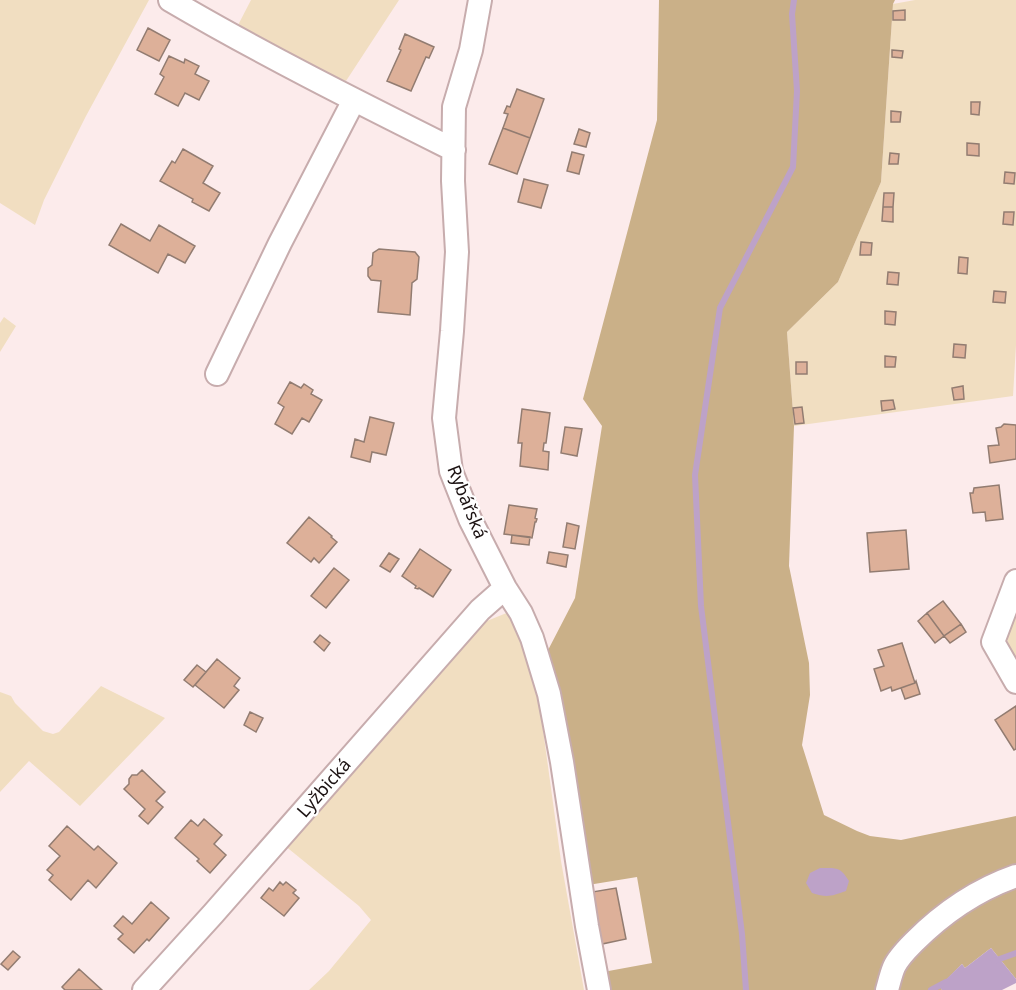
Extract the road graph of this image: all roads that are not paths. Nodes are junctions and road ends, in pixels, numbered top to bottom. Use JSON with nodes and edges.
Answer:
{"nodes":[{"id":1,"x":170,"y":0,"type":"edge"},
{"id":2,"x":480,"y":0,"type":"edge"},
{"id":3,"x":354,"y":100,"type":"junction"},
{"id":4,"x":454,"y":150,"type":"junction"},
{"id":5,"x":217,"y":374,"type":"dead end"},
{"id":6,"x":1016,"y":581,"type":"edge"},
{"id":7,"x":505,"y":588,"type":"junction"},
{"id":8,"x":1016,"y":682,"type":"edge"},
{"id":9,"x":1016,"y":876,"type":"edge"},
{"id":10,"x":144,"y":990,"type":"edge"},
{"id":11,"x":599,"y":990,"type":"edge"},
{"id":12,"x":887,"y":990,"type":"edge"}],
"edges":[{"from":1,"to":3,"type":"street"},
{"from":2,"to":4,"type":"street","name":"Rybářská"},
{"from":3,"to":4,"type":"street"},
{"from":3,"to":5,"type":"street"},
{"from":4,"to":7,"type":"street","name":"Rybářská"},
{"from":6,"to":8,"type":"street"},
{"from":7,"to":10,"type":"street","name":"Lyžbická"},
{"from":7,"to":11,"type":"street","name":"Rybářská"},
{"from":9,"to":12,"type":"street"}]}
